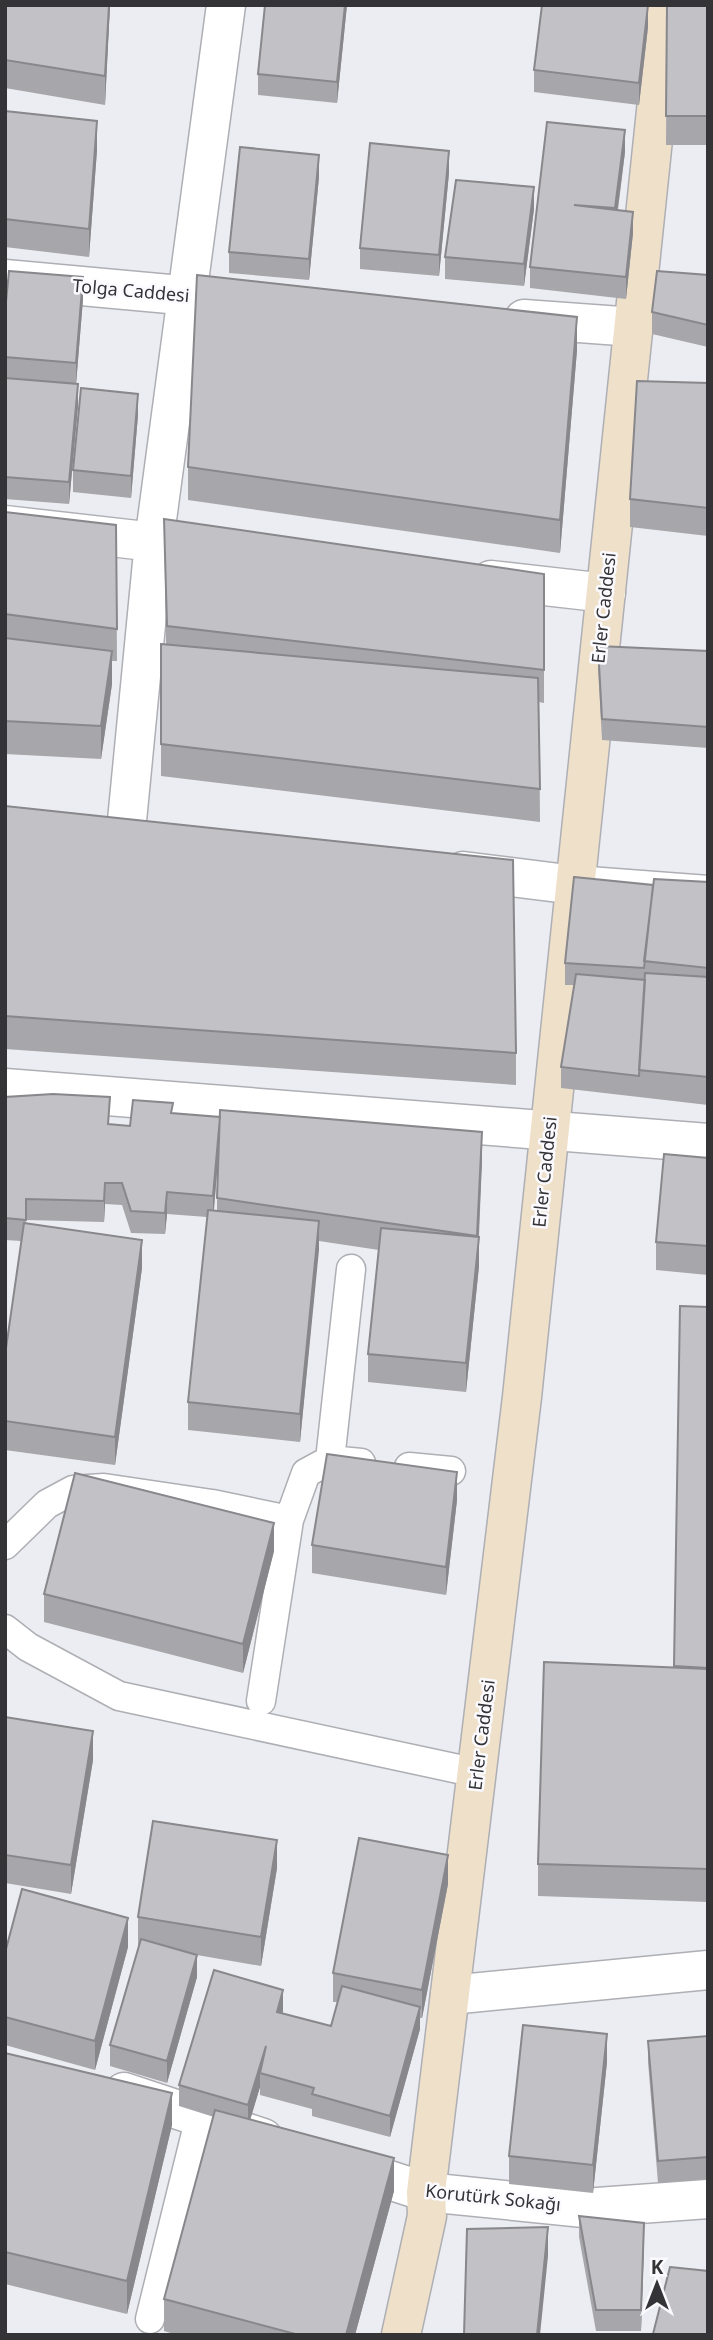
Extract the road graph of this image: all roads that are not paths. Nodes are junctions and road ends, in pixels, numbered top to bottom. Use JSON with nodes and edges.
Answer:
{"nodes":[{"id":1,"x":226,"y":5,"type":"edge"},
{"id":2,"x":667,"y":11,"type":"edge"},
{"id":3,"x":627,"y":12,"type":"edge"},
{"id":4,"x":5,"y":279,"type":"edge"},
{"id":5,"x":187,"y":296,"type":"junction"},
{"id":6,"x":243,"y":300,"type":"edge"},
{"id":7,"x":494,"y":317,"type":"edge"},
{"id":8,"x":634,"y":327,"type":"junction"},
{"id":9,"x":627,"y":387,"type":"junction"},
{"id":10,"x":667,"y":395,"type":"edge"},
{"id":11,"x":5,"y":525,"type":"edge"},
{"id":12,"x":154,"y":541,"type":"junction"},
{"id":13,"x":209,"y":548,"type":"edge"},
{"id":14,"x":456,"y":576,"type":"edge"},
{"id":15,"x":606,"y":593,"type":"junction"},
{"id":16,"x":86,"y":827,"type":"edge"},
{"id":17,"x":425,"y":867,"type":"edge"},
{"id":18,"x":575,"y":885,"type":"junction"},
{"id":19,"x":708,"y":895,"type":"edge"},
{"id":20,"x":5,"y":1088,"type":"edge"},
{"id":21,"x":550,"y":1129,"type":"junction"},
{"id":22,"x":708,"y":1143,"type":"edge"},
{"id":23,"x":351,"y":1269,"type":"dead end"},
{"id":24,"x":330,"y":1460,"type":"junction"},
{"id":25,"x":451,"y":1471,"type":"edge"},
{"id":26,"x":289,"y":1520,"type":"junction"},
{"id":27,"x":5,"y":1545,"type":"edge"},
{"id":28,"x":5,"y":1629,"type":"edge"},
{"id":29,"x":261,"y":1701,"type":"dead end"},
{"id":30,"x":477,"y":1773,"type":"junction"},
{"id":31,"x":708,"y":1970,"type":"edge"},
{"id":32,"x":450,"y":1995,"type":"junction"},
{"id":33,"x":96,"y":2083,"type":"edge"},
{"id":34,"x":200,"y":2118,"type":"junction"},
{"id":35,"x":426,"y":2192,"type":"junction"},
{"id":36,"x":708,"y":2199,"type":"edge"},
{"id":37,"x":150,"y":2319,"type":"dead end"},
{"id":38,"x":401,"y":2335,"type":"edge"}],
"edges":[{"from":1,"to":5,"type":"street"},
{"from":2,"to":3,"type":"street"},
{"from":2,"to":8,"type":"street","name":"Erler Caddesi"},
{"from":4,"to":5,"type":"street","name":"Tolga Caddesi"},
{"from":5,"to":6,"type":"street","name":"Tolga Caddesi"},
{"from":5,"to":12,"type":"street"},
{"from":7,"to":8,"type":"street"},
{"from":8,"to":9,"type":"street","name":"Erler Caddesi"},
{"from":9,"to":10,"type":"street"},
{"from":9,"to":15,"type":"street","name":"Erler Caddesi"},
{"from":11,"to":12,"type":"street"},
{"from":12,"to":13,"type":"street"},
{"from":12,"to":16,"type":"street"},
{"from":14,"to":15,"type":"street"},
{"from":15,"to":18,"type":"street","name":"Erler Caddesi"},
{"from":17,"to":18,"type":"street"},
{"from":18,"to":19,"type":"street"},
{"from":18,"to":21,"type":"street","name":"Erler Caddesi"},
{"from":20,"to":21,"type":"street"},
{"from":21,"to":22,"type":"street"},
{"from":21,"to":30,"type":"street","name":"Erler Caddesi"},
{"from":23,"to":24,"type":"lane"},
{"from":24,"to":25,"type":"lane"},
{"from":24,"to":26,"type":"lane"},
{"from":26,"to":27,"type":"lane"},
{"from":26,"to":29,"type":"lane"},
{"from":28,"to":30,"type":"lane"},
{"from":30,"to":32,"type":"street","name":"Erler Caddesi"},
{"from":31,"to":32,"type":"street"},
{"from":32,"to":35,"type":"street","name":"Erler Caddesi"},
{"from":33,"to":34,"type":"street","name":"Korutürk Sokağı"},
{"from":34,"to":35,"type":"street","name":"Korutürk Sokağı"},
{"from":34,"to":37,"type":"lane"},
{"from":35,"to":36,"type":"street","name":"Korutürk Sokağı"},
{"from":35,"to":38,"type":"street","name":"Erler Caddesi"}]}
